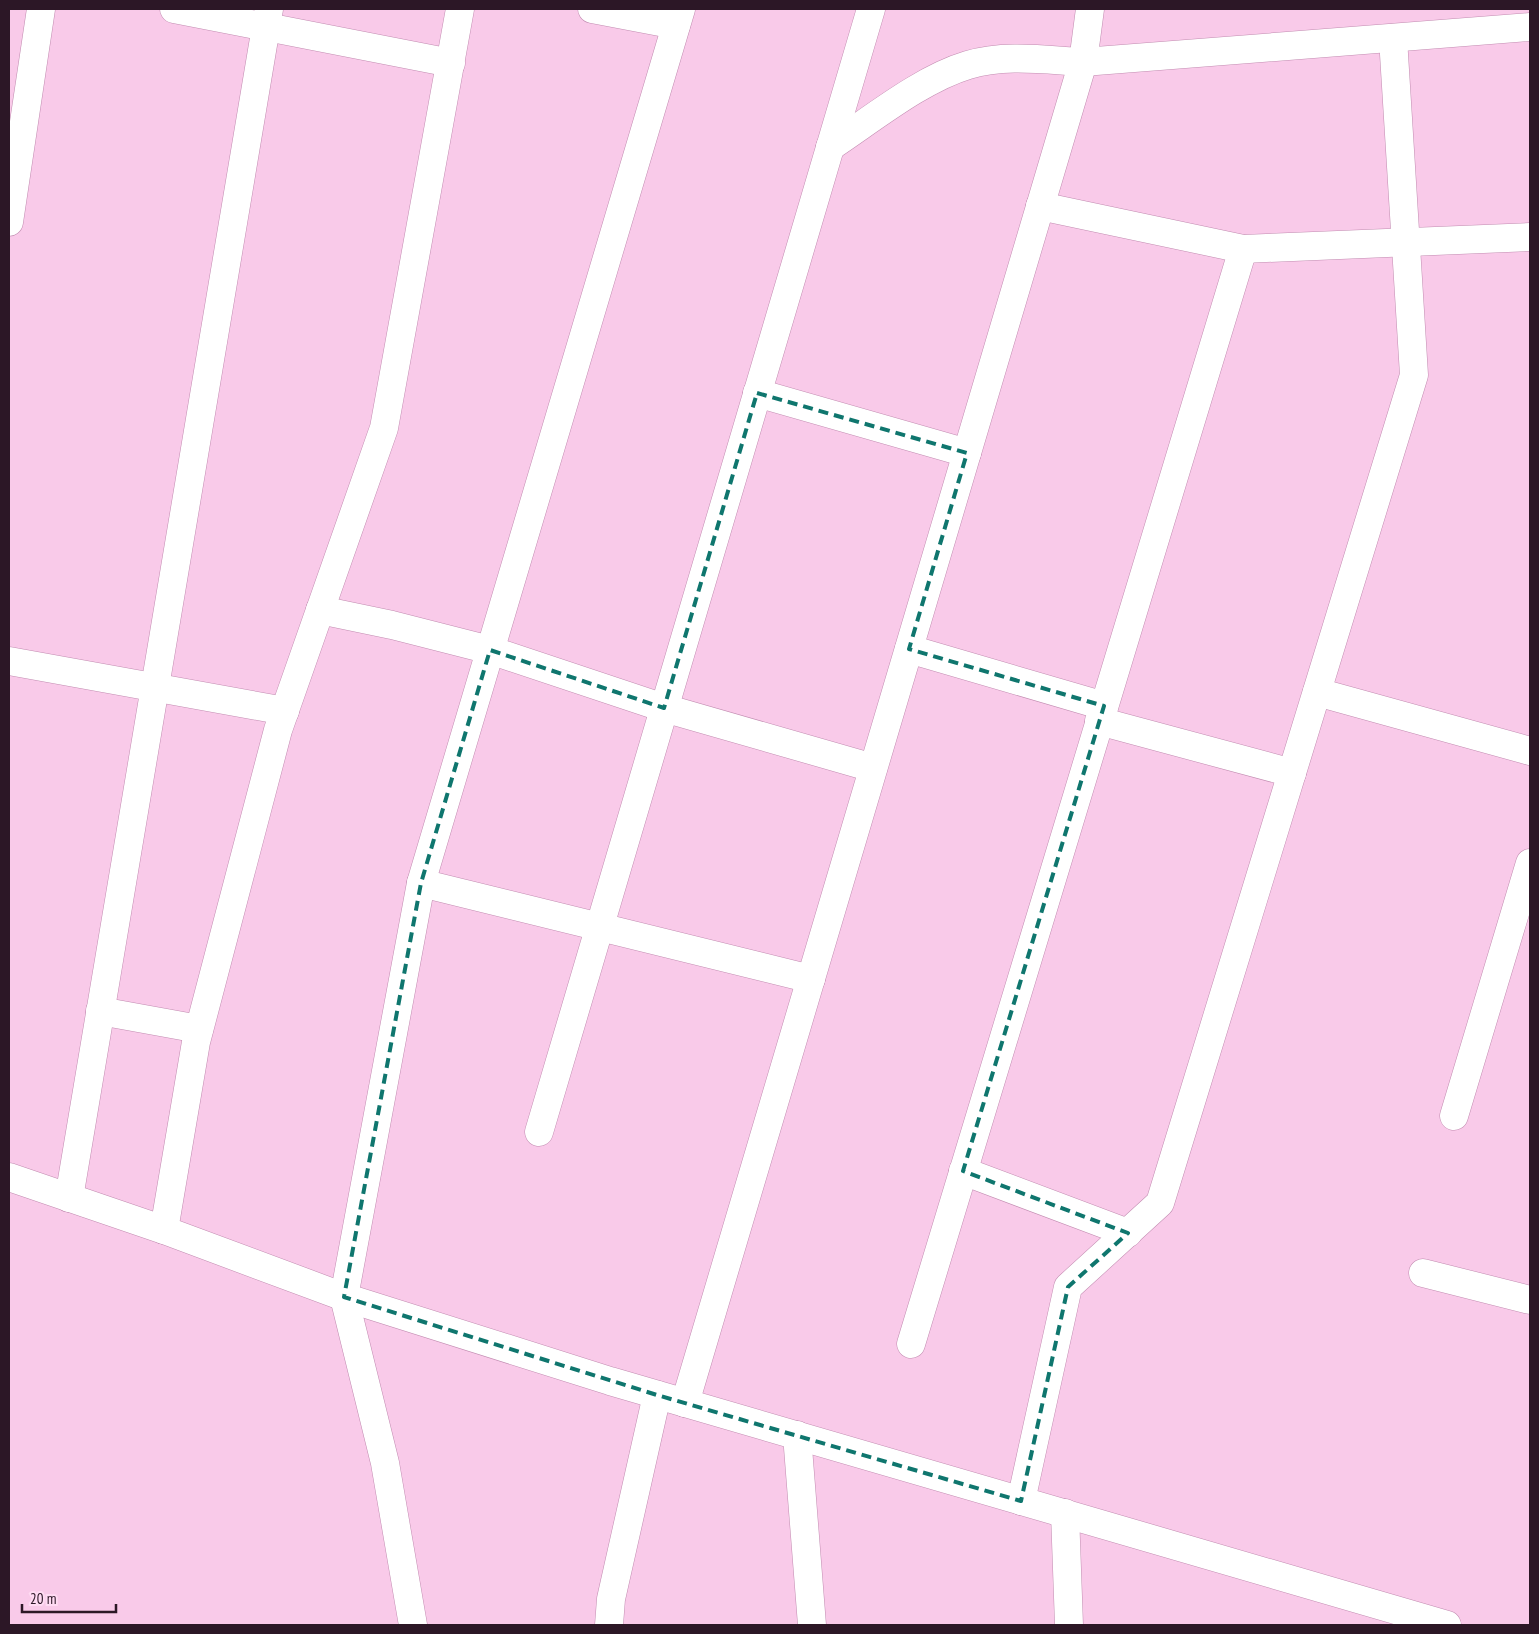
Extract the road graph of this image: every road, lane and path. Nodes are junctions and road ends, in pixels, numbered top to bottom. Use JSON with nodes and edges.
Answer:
{"nodes":[{"id":1,"x":41,"y":9,"type":"edge"},
{"id":2,"x":174,"y":9,"type":"edge"},
{"id":3,"x":460,"y":9,"type":"edge"},
{"id":4,"x":592,"y":9,"type":"edge"},
{"id":5,"x":871,"y":9,"type":"edge"},
{"id":6,"x":1086,"y":10,"type":"edge"},
{"id":7,"x":678,"y":17,"type":"edge"},
{"id":8,"x":267,"y":18,"type":"edge"},
{"id":9,"x":1512,"y":22,"type":"edge"},
{"id":10,"x":1393,"y":38,"type":"junction"},
{"id":11,"x":1083,"y":62,"type":"junction"},
{"id":12,"x":451,"y":63,"type":"junction"},
{"id":13,"x":830,"y":148,"type":"junction"},
{"id":14,"x":12,"y":180,"type":"edge"},
{"id":15,"x":1040,"y":206,"type":"junction"},
{"id":16,"x":9,"y":222,"type":"edge"},
{"id":17,"x":1530,"y":237,"type":"edge"},
{"id":18,"x":1406,"y":242,"type":"junction"},
{"id":19,"x":1243,"y":249,"type":"junction"},
{"id":20,"x":758,"y":393,"type":"junction"},
{"id":21,"x":967,"y":454,"type":"junction"},
{"id":22,"x":320,"y":610,"type":"junction"},
{"id":23,"x":909,"y":649,"type":"junction"},
{"id":24,"x":490,"y":650,"type":"junction"},
{"id":25,"x":9,"y":661,"type":"edge"},
{"id":26,"x":154,"y":686,"type":"junction"},
{"id":27,"x":1317,"y":692,"type":"junction"},
{"id":28,"x":664,"y":708,"type":"junction"},
{"id":29,"x":284,"y":711,"type":"junction"},
{"id":30,"x":1102,"y":714,"type":"junction"},
{"id":31,"x":1530,"y":751,"type":"edge"},
{"id":32,"x":873,"y":768,"type":"junction"},
{"id":33,"x":1292,"y":773,"type":"junction"},
{"id":34,"x":1530,"y":863,"type":"edge"},
{"id":35,"x":421,"y":883,"type":"junction"},
{"id":36,"x":600,"y":926,"type":"junction"},
{"id":37,"x":811,"y":979,"type":"junction"},
{"id":38,"x":100,"y":1011,"type":"junction"},
{"id":39,"x":199,"y":1029,"type":"junction"},
{"id":40,"x":1454,"y":1116,"type":"dead end"},
{"id":41,"x":539,"y":1132,"type":"dead end"},
{"id":42,"x":963,"y":1172,"type":"junction"},
{"id":43,"x":9,"y":1177,"type":"edge"},
{"id":44,"x":69,"y":1198,"type":"junction"},
{"id":45,"x":164,"y":1230,"type":"junction"},
{"id":46,"x":1128,"y":1232,"type":"junction"},
{"id":47,"x":1422,"y":1273,"type":"dead end"},
{"id":48,"x":344,"y":1297,"type":"junction"},
{"id":49,"x":1530,"y":1300,"type":"edge"},
{"id":50,"x":910,"y":1344,"type":"dead end"},
{"id":51,"x":657,"y":1396,"type":"junction"},
{"id":52,"x":685,"y":1403,"type":"junction"},
{"id":53,"x":796,"y":1435,"type":"junction"},
{"id":54,"x":1021,"y":1501,"type":"junction"},
{"id":55,"x":1065,"y":1514,"type":"junction"},
{"id":56,"x":413,"y":1625,"type":"edge"},
{"id":57,"x":609,"y":1625,"type":"edge"},
{"id":58,"x":812,"y":1625,"type":"edge"},
{"id":59,"x":1069,"y":1625,"type":"edge"},
{"id":60,"x":1447,"y":1625,"type":"edge"}],
"edges":[{"from":1,"to":14,"type":"street"},
{"from":2,"to":8,"type":"street"},
{"from":3,"to":12,"type":"street"},
{"from":4,"to":7,"type":"street"},
{"from":5,"to":13,"type":"street"},
{"from":6,"to":11,"type":"street"},
{"from":7,"to":24,"type":"street"},
{"from":8,"to":12,"type":"street"},
{"from":8,"to":26,"type":"street"},
{"from":9,"to":10,"type":"street"},
{"from":10,"to":11,"type":"street"},
{"from":10,"to":18,"type":"street"},
{"from":11,"to":13,"type":"street"},
{"from":11,"to":15,"type":"street"},
{"from":12,"to":22,"type":"street"},
{"from":13,"to":20,"type":"street"},
{"from":14,"to":16,"type":"street"},
{"from":15,"to":19,"type":"street"},
{"from":15,"to":21,"type":"street"},
{"from":17,"to":18,"type":"street"},
{"from":18,"to":19,"type":"street"},
{"from":18,"to":27,"type":"street"},
{"from":19,"to":30,"type":"street"},
{"from":20,"to":21,"type":"street"},
{"from":20,"to":28,"type":"street"},
{"from":21,"to":23,"type":"street"},
{"from":22,"to":24,"type":"street"},
{"from":22,"to":29,"type":"street"},
{"from":23,"to":30,"type":"street"},
{"from":23,"to":32,"type":"street"},
{"from":24,"to":28,"type":"street"},
{"from":24,"to":35,"type":"street"},
{"from":25,"to":26,"type":"street"},
{"from":26,"to":29,"type":"street"},
{"from":26,"to":38,"type":"street"},
{"from":27,"to":31,"type":"street"},
{"from":27,"to":33,"type":"street"},
{"from":28,"to":32,"type":"street"},
{"from":28,"to":36,"type":"street"},
{"from":29,"to":39,"type":"street"},
{"from":30,"to":33,"type":"street"},
{"from":30,"to":42,"type":"street"},
{"from":32,"to":37,"type":"street"},
{"from":33,"to":46,"type":"street"},
{"from":34,"to":40,"type":"street"},
{"from":35,"to":36,"type":"street"},
{"from":35,"to":48,"type":"street"},
{"from":36,"to":37,"type":"street"},
{"from":36,"to":41,"type":"street"},
{"from":37,"to":52,"type":"street"},
{"from":38,"to":39,"type":"street"},
{"from":38,"to":44,"type":"street"},
{"from":39,"to":45,"type":"street"},
{"from":42,"to":46,"type":"street"},
{"from":42,"to":50,"type":"street"},
{"from":43,"to":44,"type":"street"},
{"from":44,"to":45,"type":"street"},
{"from":45,"to":48,"type":"street"},
{"from":46,"to":54,"type":"street"},
{"from":47,"to":49,"type":"street"},
{"from":48,"to":51,"type":"street"},
{"from":48,"to":56,"type":"street"},
{"from":51,"to":52,"type":"street"},
{"from":51,"to":57,"type":"street"},
{"from":52,"to":53,"type":"street"},
{"from":53,"to":54,"type":"street"},
{"from":53,"to":58,"type":"street"},
{"from":54,"to":55,"type":"street"},
{"from":55,"to":59,"type":"street"},
{"from":55,"to":60,"type":"street"}]}
